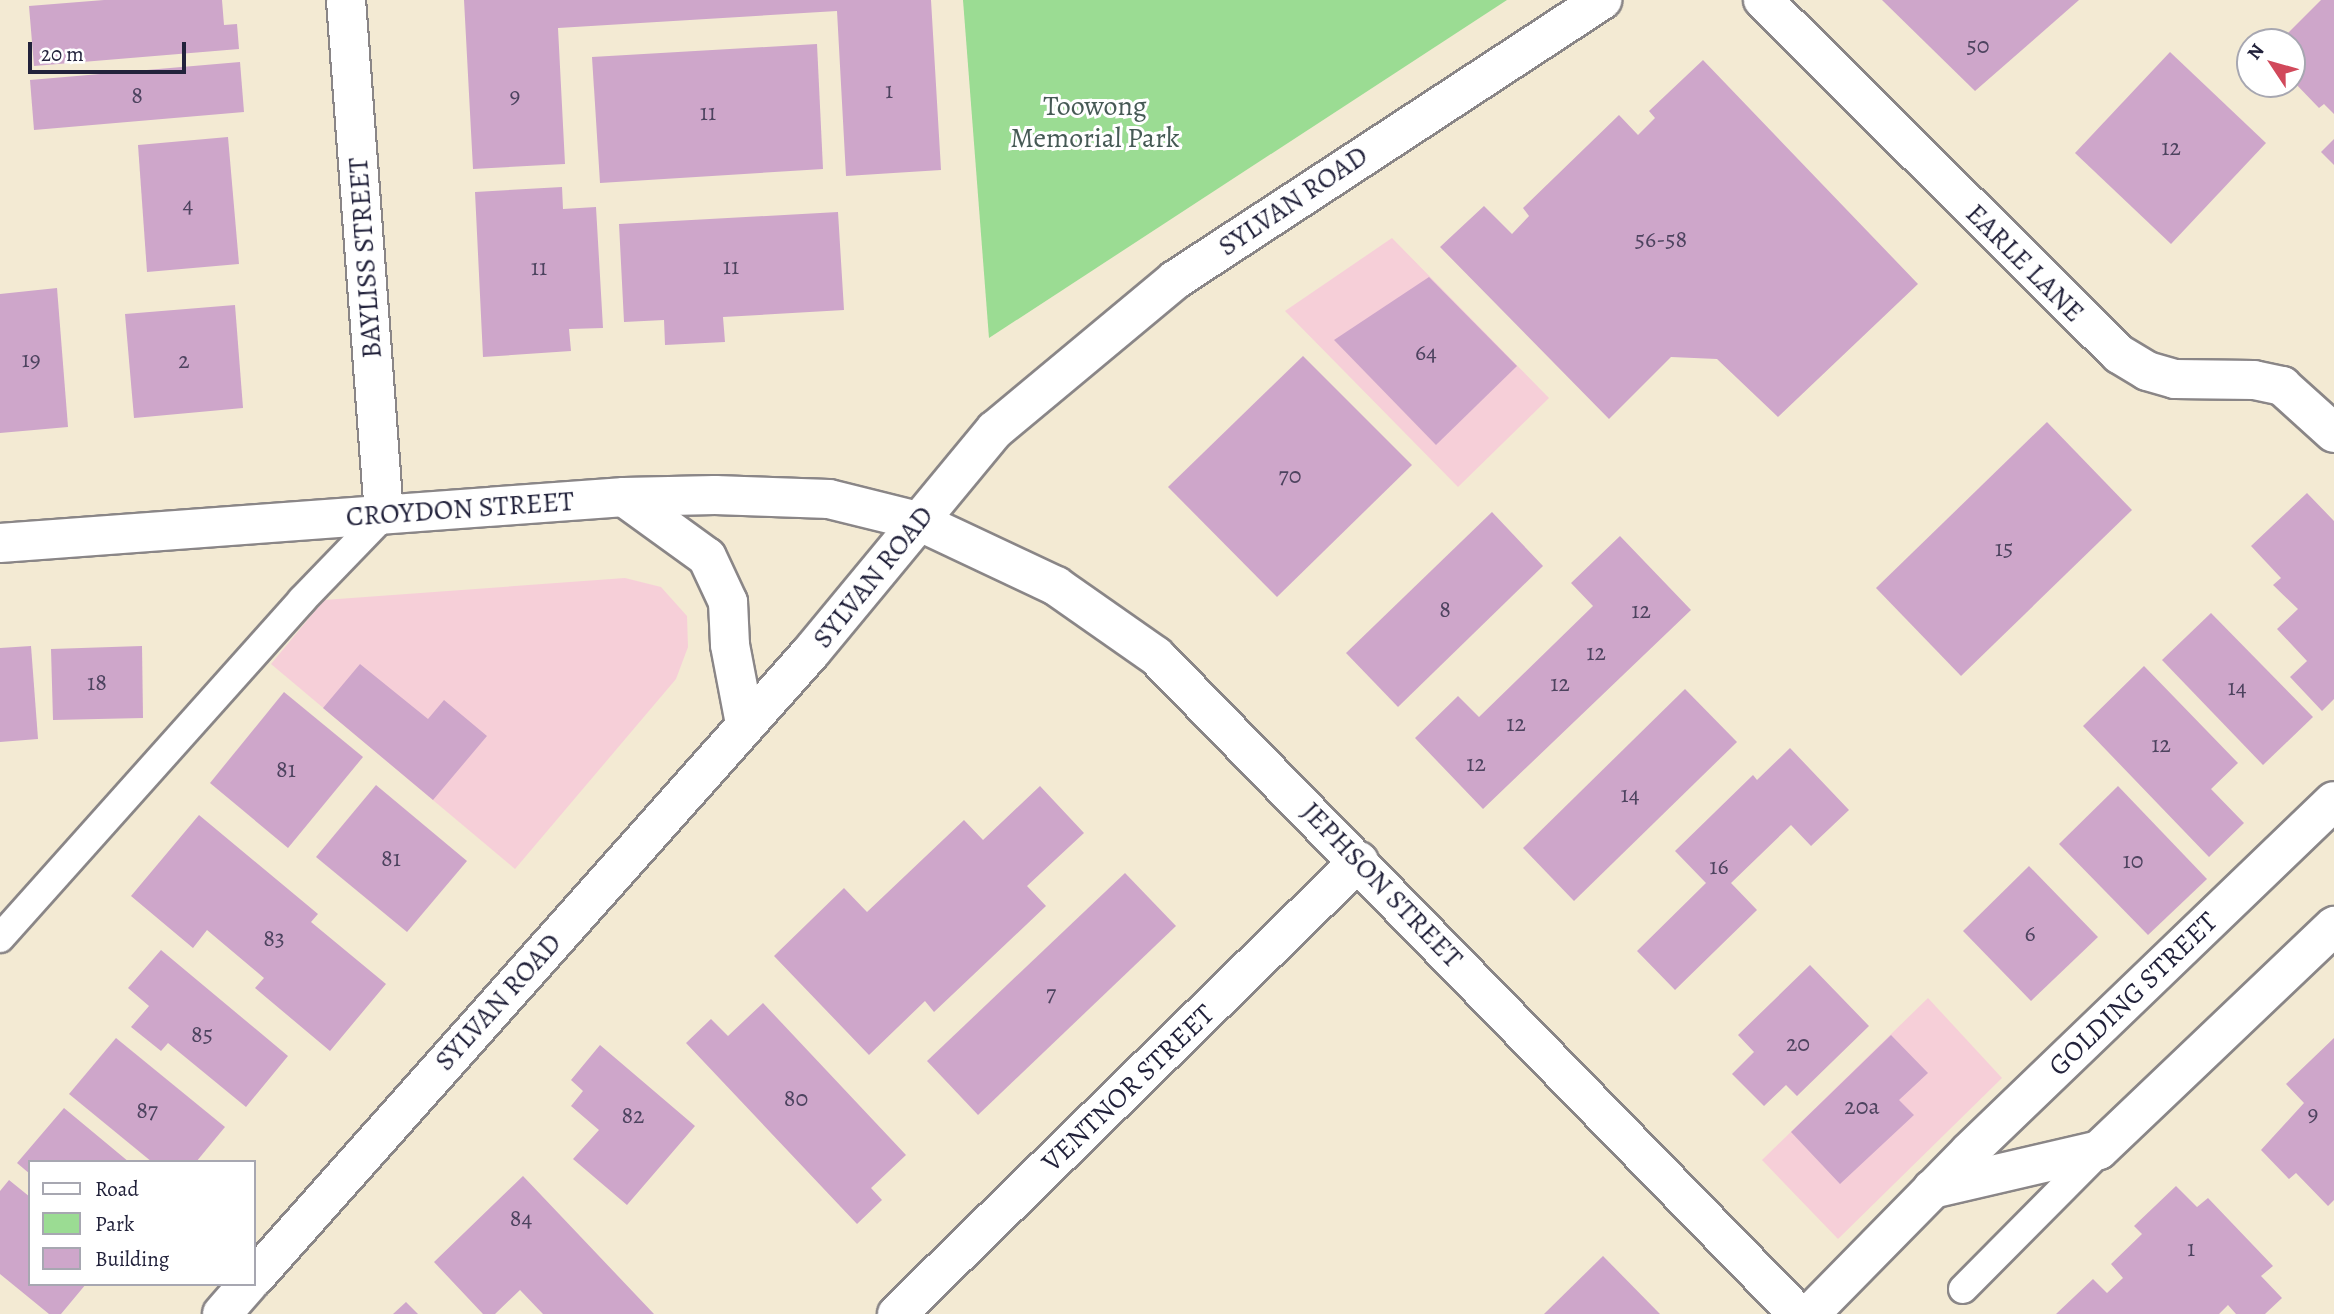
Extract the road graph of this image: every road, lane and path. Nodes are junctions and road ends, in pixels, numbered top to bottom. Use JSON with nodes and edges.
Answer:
{"nodes":[{"id":1,"x":346,"y":0,"type":"edge"},
{"id":2,"x":1602,"y":0,"type":"edge"},
{"id":3,"x":1763,"y":0,"type":"edge"},
{"id":4,"x":2334,"y":433,"type":"edge"},
{"id":5,"x":624,"y":497,"type":"junction"},
{"id":6,"x":384,"y":515,"type":"junction"},
{"id":7,"x":918,"y":521,"type":"junction"},
{"id":8,"x":0,"y":543,"type":"edge"},
{"id":9,"x":745,"y":724,"type":"junction"},
{"id":10,"x":2334,"y":801,"type":"edge"},
{"id":11,"x":1359,"y":861,"type":"junction"},
{"id":12,"x":2334,"y":926,"type":"edge"},
{"id":13,"x":0,"y":938,"type":"edge"},
{"id":14,"x":2106,"y":1144,"type":"junction"},
{"id":15,"x":1932,"y":1189,"type":"junction"},
{"id":16,"x":256,"y":1276,"type":"edge"},
{"id":17,"x":246,"y":1286,"type":"edge"},
{"id":18,"x":1964,"y":1289,"type":"dead end"},
{"id":19,"x":222,"y":1314,"type":"edge"},
{"id":20,"x":897,"y":1314,"type":"edge"},
{"id":21,"x":1798,"y":1314,"type":"edge"},
{"id":22,"x":1810,"y":1314,"type":"edge"}],
"edges":[{"from":1,"to":6,"type":"street","name":"BAYLISS STREET"},
{"from":2,"to":7,"type":"street","name":"SYLVAN ROAD"},
{"from":3,"to":4,"type":"street","name":"EARLE LANE"},
{"from":5,"to":6,"type":"street","name":"CROYDON STREET"},
{"from":5,"to":7,"type":"street","name":"CROYDON STREET"},
{"from":5,"to":9,"type":"street"},
{"from":6,"to":8,"type":"street","name":"CROYDON STREET"},
{"from":6,"to":13,"type":"lane"},
{"from":7,"to":9,"type":"street","name":"SYLVAN ROAD"},
{"from":7,"to":11,"type":"street","name":"JEPHSON STREET"},
{"from":9,"to":16,"type":"street","name":"SYLVAN ROAD"},
{"from":10,"to":15,"type":"street","name":"GOLDING STREET"},
{"from":11,"to":20,"type":"street","name":"VENTNOR STREET"},
{"from":11,"to":21,"type":"street","name":"JEPHSON STREET"},
{"from":12,"to":14,"type":"street"},
{"from":14,"to":15,"type":"street"},
{"from":14,"to":18,"type":"lane"},
{"from":15,"to":22,"type":"street","name":"GOLDING STREET"},
{"from":17,"to":19,"type":"street"}]}
